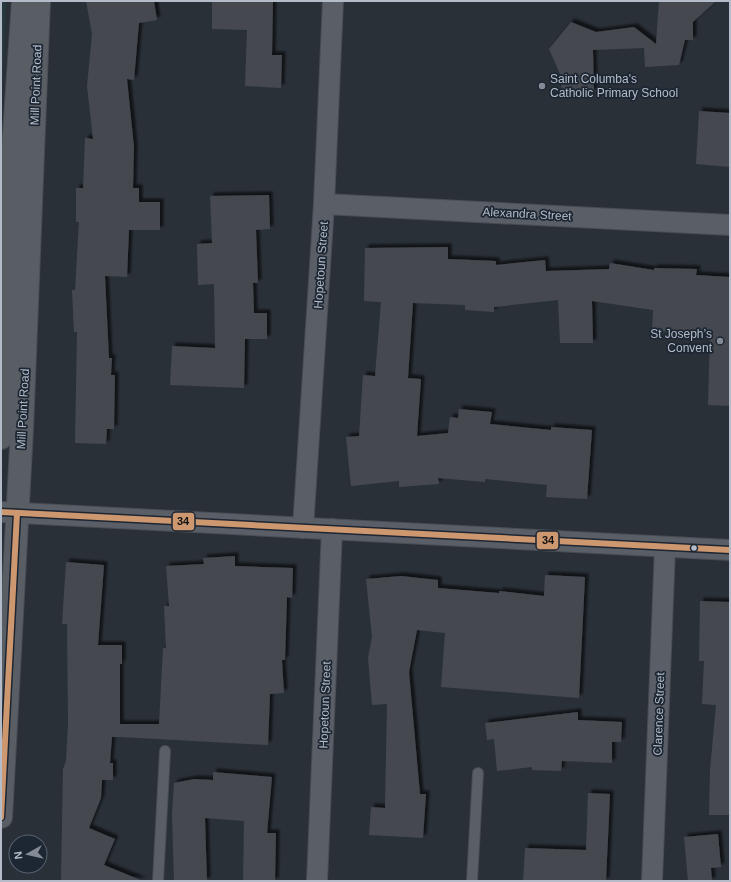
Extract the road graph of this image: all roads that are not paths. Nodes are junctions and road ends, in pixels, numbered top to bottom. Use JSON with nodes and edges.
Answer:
{"nodes":[{"id":1,"x":23,"y":1,"type":"edge"},
{"id":2,"x":40,"y":1,"type":"edge"},
{"id":3,"x":333,"y":1,"type":"edge"},
{"id":4,"x":324,"y":204,"type":"junction"},
{"id":5,"x":730,"y":225,"type":"edge"},
{"id":6,"x":1,"y":438,"type":"edge"},
{"id":7,"x":9,"y":512,"type":"edge"},
{"id":8,"x":303,"y":528,"type":"junction"},
{"id":9,"x":332,"y":529,"type":"junction"},
{"id":10,"x":665,"y":547,"type":"junction"},
{"id":11,"x":730,"y":550,"type":"edge"},
{"id":12,"x":165,"y":751,"type":"dead end"},
{"id":13,"x":478,"y":773,"type":"dead end"},
{"id":14,"x":1,"y":817,"type":"edge"},
{"id":15,"x":158,"y":881,"type":"edge"},
{"id":16,"x":317,"y":881,"type":"edge"},
{"id":17,"x":472,"y":881,"type":"edge"},
{"id":18,"x":652,"y":881,"type":"edge"}],
"edges":[{"from":1,"to":6,"type":"main road","name":"Mill Point Road"},
{"from":2,"to":7,"type":"main road","name":"Mill Point Road"},
{"from":3,"to":4,"type":"street","name":"Hopetoun Street"},
{"from":4,"to":5,"type":"street","name":"Alexandra Street"},
{"from":4,"to":8,"type":"street","name":"Hopetoun Street"},
{"from":7,"to":8,"type":"street"},
{"from":7,"to":14,"type":"main road","name":"Mill Point Road"},
{"from":8,"to":9,"type":"street"},
{"from":9,"to":10,"type":"street"},
{"from":9,"to":16,"type":"street","name":"Hopetoun Street"},
{"from":10,"to":11,"type":"street"},
{"from":10,"to":18,"type":"street","name":"Clarence Street"},
{"from":12,"to":15,"type":"lane"},
{"from":13,"to":17,"type":"lane"}]}
